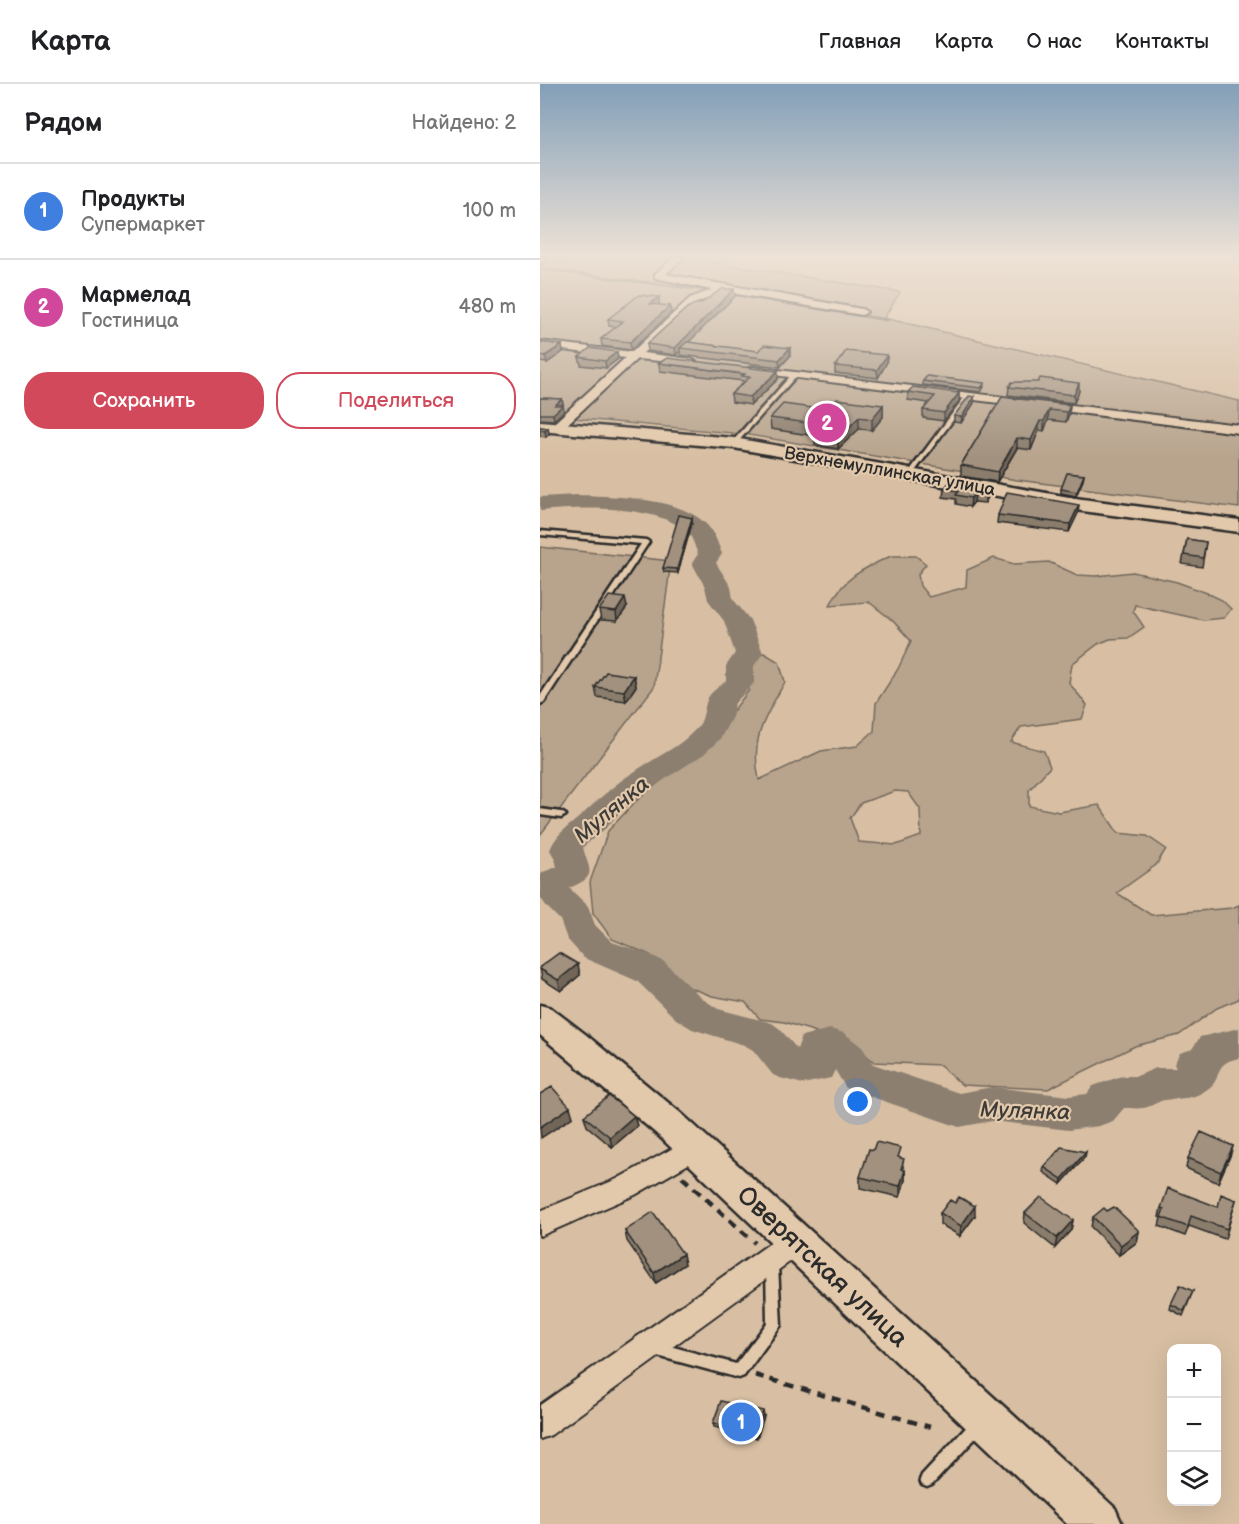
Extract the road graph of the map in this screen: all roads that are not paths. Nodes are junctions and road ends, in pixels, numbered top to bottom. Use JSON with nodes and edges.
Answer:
{"nodes":[{"id":1,"x":668,"y":324,"type":"edge"},
{"id":2,"x":540,"y":344,"type":"edge"},
{"id":3,"x":634,"y":355,"type":"junction"},
{"id":4,"x":703,"y":363,"type":"edge"},
{"id":5,"x":737,"y":368,"type":"edge"},
{"id":6,"x":794,"y":375,"type":"junction"},
{"id":7,"x":968,"y":396,"type":"junction"},
{"id":8,"x":548,"y":427,"type":"edge"},
{"id":9,"x":1239,"y":429,"type":"edge"},
{"id":10,"x":734,"y":443,"type":"junction"},
{"id":11,"x":910,"y":474,"type":"junction"},
{"id":12,"x":1239,"y":526,"type":"edge"},
{"id":13,"x":540,"y":533,"type":"edge"},
{"id":14,"x":540,"y":702,"type":"edge"},
{"id":15,"x":540,"y":812,"type":"edge"},
{"id":16,"x":561,"y":815,"type":"dead end"},
{"id":17,"x":540,"y":1017,"type":"edge"},
{"id":18,"x":681,"y":1155,"type":"junction"},
{"id":19,"x":540,"y":1224,"type":"edge"},
{"id":20,"x":784,"y":1250,"type":"junction"},
{"id":21,"x":649,"y":1347,"type":"junction"},
{"id":22,"x":987,"y":1416,"type":"junction"},
{"id":23,"x":540,"y":1424,"type":"edge"},
{"id":24,"x":927,"y":1480,"type":"dead end"},
{"id":25,"x":1099,"y":1524,"type":"edge"}],
"edges":[{"from":1,"to":3,"type":"street"},
{"from":2,"to":3,"type":"street"},
{"from":3,"to":4,"type":"street"},
{"from":3,"to":8,"type":"street"},
{"from":5,"to":6,"type":"street"},
{"from":6,"to":7,"type":"street"},
{"from":6,"to":10,"type":"lane"},
{"from":7,"to":9,"type":"street"},
{"from":7,"to":11,"type":"lane"},
{"from":8,"to":10,"type":"street","name":"Верхнемуллинская улица"},
{"from":10,"to":11,"type":"street","name":"Верхнемуллинская улица"},
{"from":11,"to":12,"type":"street","name":"Верхнемуллинская улица"},
{"from":13,"to":14,"type":"lane"},
{"from":15,"to":16,"type":"lane"},
{"from":17,"to":18,"type":"street","name":"Оверятская улица"},
{"from":18,"to":19,"type":"street"},
{"from":18,"to":20,"type":"street","name":"Оверятская улица"},
{"from":20,"to":21,"type":"street"},
{"from":20,"to":21,"type":"lane"},
{"from":20,"to":22,"type":"street","name":"Оверятская улица"},
{"from":21,"to":23,"type":"street"},
{"from":22,"to":24,"type":"lane"},
{"from":22,"to":25,"type":"street","name":"Оверятская улица"}]}
